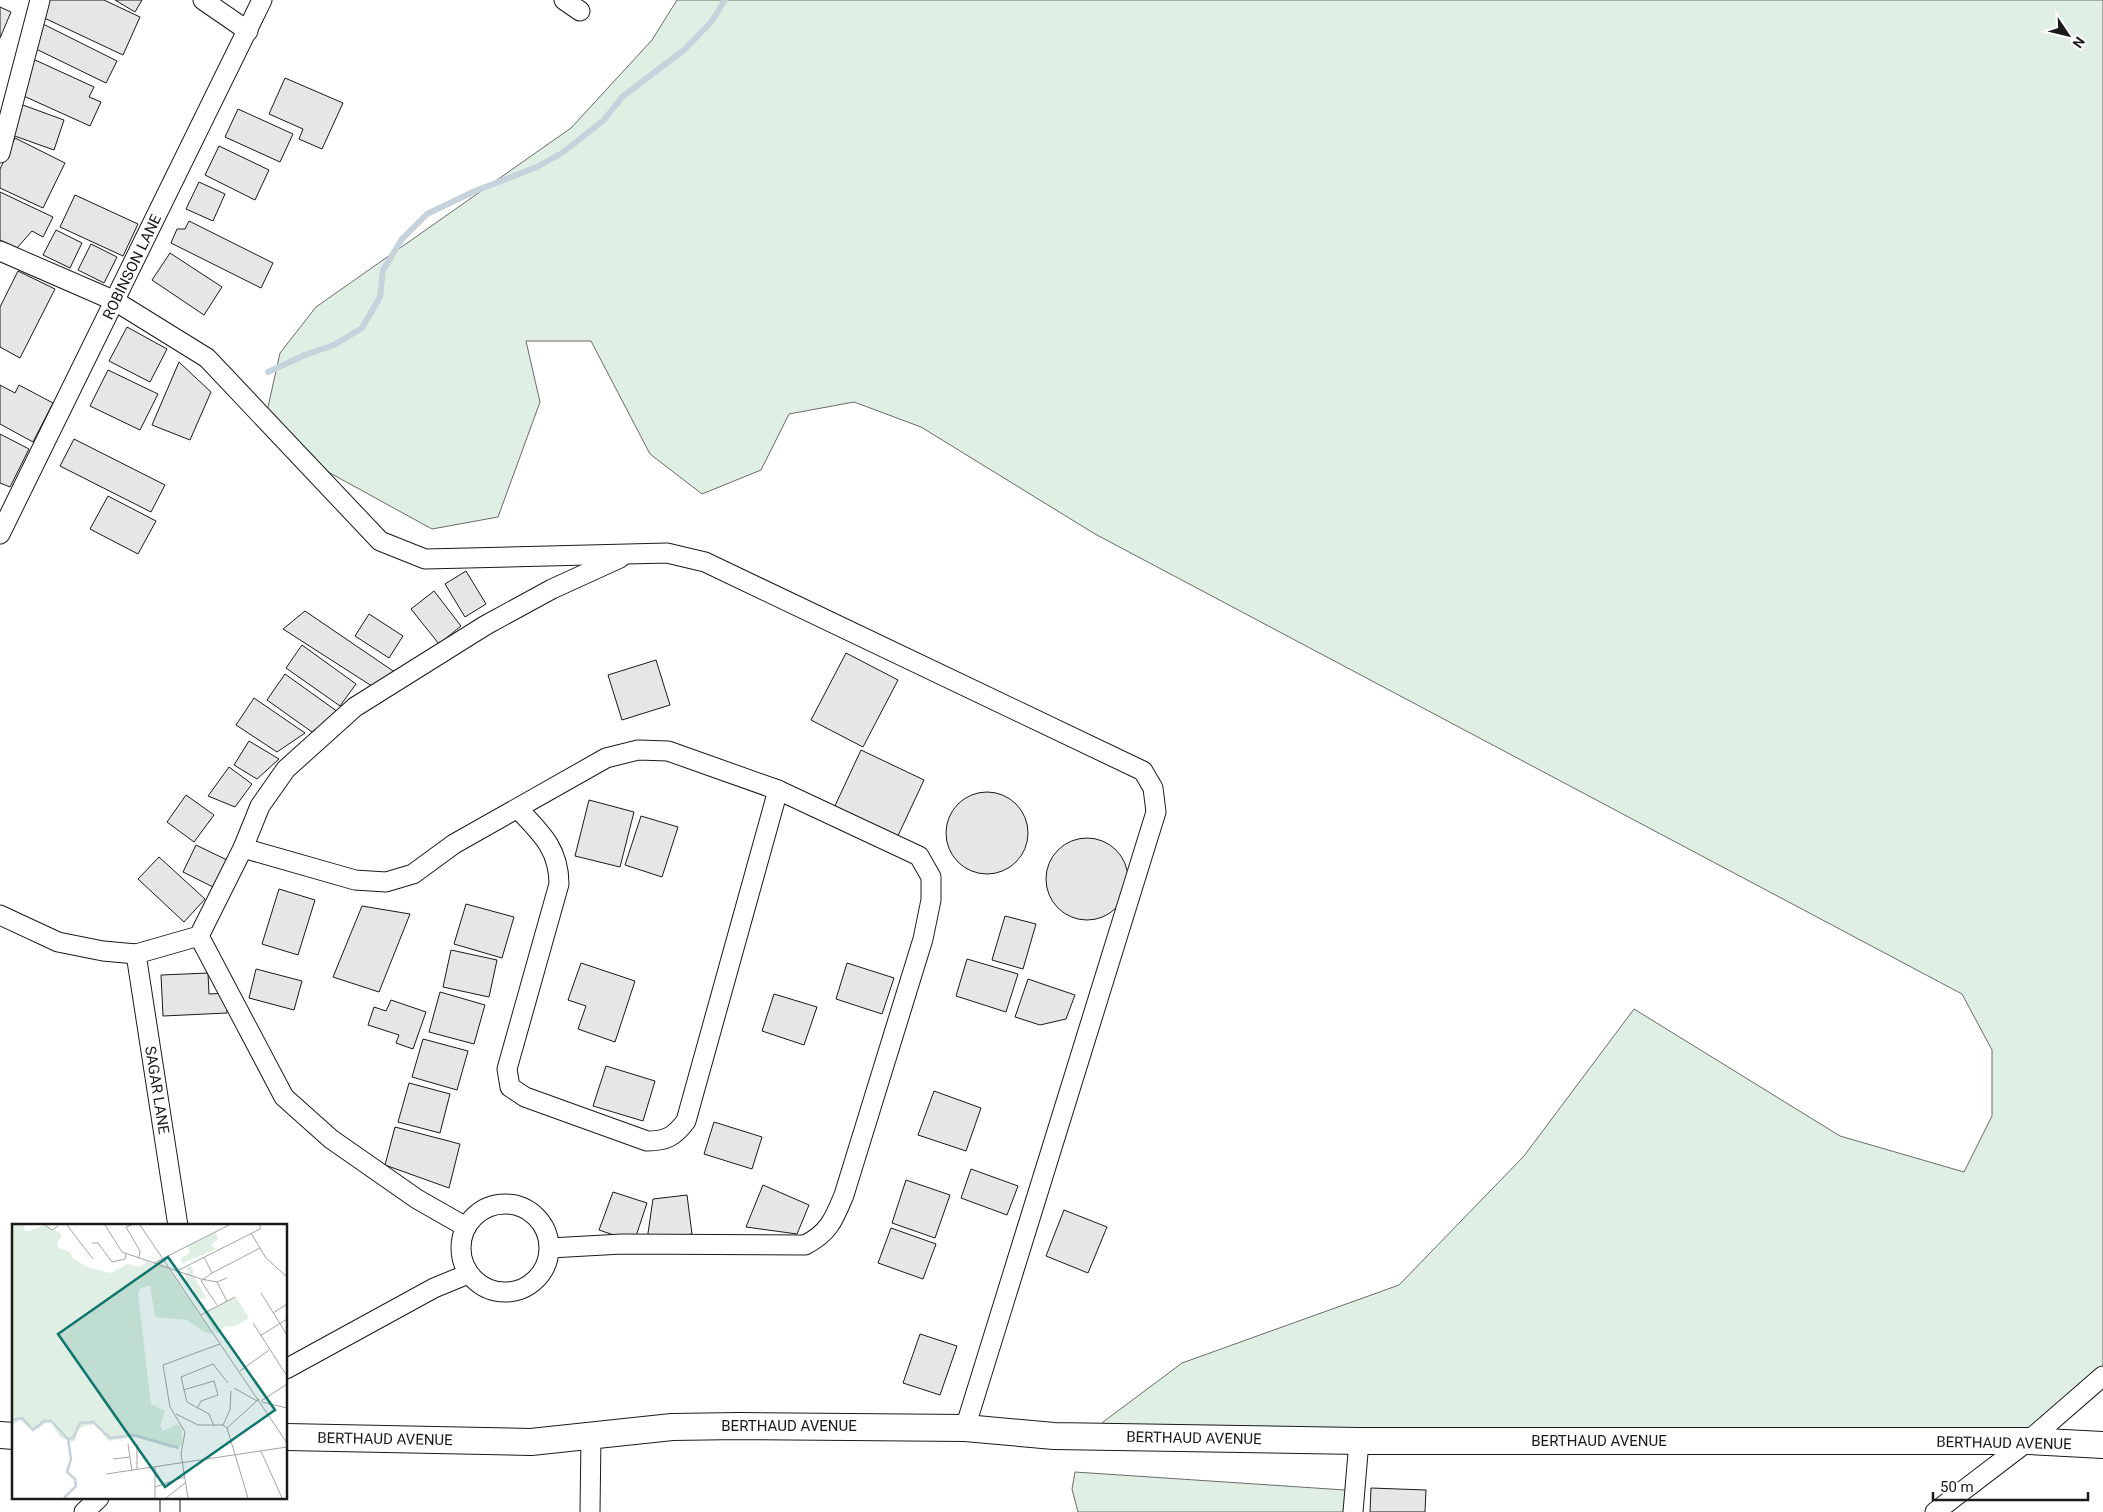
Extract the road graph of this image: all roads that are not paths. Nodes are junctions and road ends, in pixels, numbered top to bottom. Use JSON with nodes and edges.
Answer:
{"nodes":[{"id":1,"x":40,"y":0,"type":"edge"},
{"id":2,"x":203,"y":0,"type":"edge"},
{"id":3,"x":262,"y":0,"type":"edge"},
{"id":4,"x":564,"y":0,"type":"edge"},
{"id":5,"x":580,"y":11,"type":"dead end"},
{"id":6,"x":248,"y":31,"type":"junction"},
{"id":7,"x":0,"y":153,"type":"edge"},
{"id":8,"x":0,"y":251,"type":"edge"},
{"id":9,"x":115,"y":301,"type":"junction"},
{"id":10,"x":0,"y":534,"type":"edge"},
{"id":11,"x":628,"y":555,"type":"junction"},
{"id":12,"x":778,"y":790,"type":"junction"},
{"id":13,"x":518,"y":810,"type":"junction"},
{"id":14,"x":243,"y":848,"type":"junction"},
{"id":15,"x":0,"y":915,"type":"edge"},
{"id":16,"x":199,"y":936,"type":"junction"},
{"id":17,"x":136,"y":954,"type":"junction"},
{"id":18,"x":178,"y":1224,"type":"edge"},
{"id":19,"x":466,"y":1227,"type":"junction"},
{"id":20,"x":550,"y":1248,"type":"junction"},
{"id":21,"x":468,"y":1274,"type":"junction"},
{"id":22,"x":288,"y":1368,"type":"edge"},
{"id":23,"x":2103,"y":1376,"type":"edge"},
{"id":24,"x":965,"y":1428,"type":"junction"},
{"id":25,"x":591,"y":1436,"type":"junction"},
{"id":26,"x":288,"y":1437,"type":"edge"},
{"id":27,"x":1359,"y":1441,"type":"junction"},
{"id":28,"x":2028,"y":1441,"type":"junction"},
{"id":29,"x":2103,"y":1445,"type":"edge"},
{"id":30,"x":97,"y":1500,"type":"edge"},
{"id":31,"x":84,"y":1512,"type":"edge"},
{"id":32,"x":590,"y":1512,"type":"edge"},
{"id":33,"x":1353,"y":1512,"type":"edge"},
{"id":34,"x":1935,"y":1512,"type":"edge"}],
"edges":[{"from":1,"to":7,"type":"street"},
{"from":2,"to":6,"type":"street"},
{"from":3,"to":6,"type":"street","name":"ROBINSON LANE"},
{"from":4,"to":5,"type":"street"},
{"from":6,"to":9,"type":"street","name":"ROBINSON LANE"},
{"from":8,"to":9,"type":"street"},
{"from":9,"to":10,"type":"street","name":"ROBINSON LANE"},
{"from":9,"to":11,"type":"street"},
{"from":11,"to":14,"type":"street"},
{"from":11,"to":24,"type":"street"},
{"from":12,"to":13,"type":"street"},
{"from":12,"to":13,"type":"street"},
{"from":12,"to":20,"type":"street"},
{"from":13,"to":14,"type":"street"},
{"from":14,"to":16,"type":"street"},
{"from":15,"to":17,"type":"street"},
{"from":16,"to":17,"type":"street"},
{"from":16,"to":19,"type":"street"},
{"from":17,"to":18,"type":"street","name":"SAGAR LANE"},
{"from":19,"to":20,"type":"street"},
{"from":19,"to":21,"type":"street"},
{"from":20,"to":21,"type":"street"},
{"from":21,"to":22,"type":"street"},
{"from":23,"to":28,"type":"street"},
{"from":24,"to":25,"type":"street","name":"BERTHAUD AVENUE"},
{"from":24,"to":27,"type":"street","name":"BERTHAUD AVENUE"},
{"from":25,"to":26,"type":"street","name":"BERTHAUD AVENUE"},
{"from":25,"to":32,"type":"street"},
{"from":27,"to":28,"type":"street","name":"BERTHAUD AVENUE"},
{"from":27,"to":33,"type":"street"},
{"from":28,"to":29,"type":"street","name":"BERTHAUD AVENUE"},
{"from":28,"to":34,"type":"street"},
{"from":30,"to":31,"type":"street"}]}
